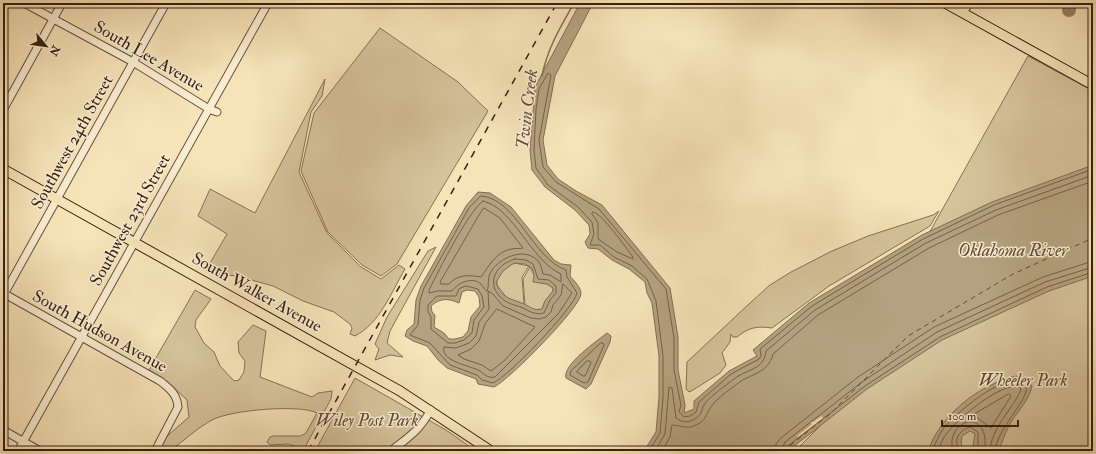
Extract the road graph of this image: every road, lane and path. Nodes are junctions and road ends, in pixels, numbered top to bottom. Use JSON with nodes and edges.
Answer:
{"nodes":[{"id":1,"x":24,"y":3,"type":"edge"},
{"id":2,"x":62,"y":3,"type":"edge"},
{"id":3,"x":166,"y":3,"type":"edge"},
{"id":4,"x":268,"y":3,"type":"edge"},
{"id":5,"x":945,"y":3,"type":"edge"},
{"id":6,"x":969,"y":3,"type":"edge"},
{"id":7,"x":963,"y":13,"type":"junction"},
{"id":8,"x":53,"y":20,"type":"junction"},
{"id":9,"x":133,"y":62,"type":"junction"},
{"id":10,"x":1093,"y":85,"type":"edge"},
{"id":11,"x":209,"y":109,"type":"junction"},
{"id":12,"x":3,"y":110,"type":"edge"},
{"id":13,"x":217,"y":112,"type":"dead end"},
{"id":14,"x":3,"y":169,"type":"edge"},
{"id":15,"x":57,"y":199,"type":"junction"},
{"id":16,"x":134,"y":242,"type":"junction"},
{"id":17,"x":3,"y":294,"type":"edge"},
{"id":18,"x":81,"y":338,"type":"junction"},
{"id":19,"x":431,"y":410,"type":"junction"},
{"id":20,"x":3,"y":430,"type":"edge"},
{"id":21,"x":23,"y":442,"type":"junction"},
{"id":22,"x":18,"y":451,"type":"edge"},
{"id":23,"x":40,"y":451,"type":"edge"},
{"id":24,"x":155,"y":451,"type":"edge"},
{"id":25,"x":391,"y":451,"type":"edge"},
{"id":26,"x":491,"y":451,"type":"edge"}],
"edges":[{"from":1,"to":8,"type":"street","name":"South Lee Avenue"},
{"from":2,"to":8,"type":"street"},
{"from":3,"to":9,"type":"street","name":"Southwest 24th Street"},
{"from":4,"to":11,"type":"street","name":"Southwest 23rd Street"},
{"from":5,"to":7,"type":"main road"},
{"from":6,"to":7,"type":"street"},
{"from":7,"to":10,"type":"main road"},
{"from":8,"to":9,"type":"street","name":"South Lee Avenue"},
{"from":8,"to":12,"type":"street"},
{"from":9,"to":11,"type":"street","name":"South Lee Avenue"},
{"from":9,"to":15,"type":"street","name":"Southwest 24th Street"},
{"from":11,"to":13,"type":"street","name":"South Lee Avenue"},
{"from":11,"to":16,"type":"street","name":"Southwest 23rd Street"},
{"from":14,"to":15,"type":"main road","name":"South Walker Avenue"},
{"from":15,"to":16,"type":"main road","name":"South Walker Avenue"},
{"from":15,"to":17,"type":"street","name":"Southwest 24th Street"},
{"from":16,"to":18,"type":"street","name":"Southwest 23rd Street"},
{"from":16,"to":19,"type":"main road","name":"South Walker Avenue"},
{"from":17,"to":18,"type":"street","name":"South Hudson Avenue"},
{"from":18,"to":21,"type":"street","name":"Southwest 23rd Street"},
{"from":18,"to":24,"type":"street","name":"South Hudson Avenue"},
{"from":19,"to":25,"type":"street"},
{"from":19,"to":26,"type":"main road","name":"South Walker Avenue"},
{"from":20,"to":21,"type":"street"},
{"from":21,"to":22,"type":"street","name":"Southwest 23rd Street"},
{"from":21,"to":23,"type":"street"}]}
